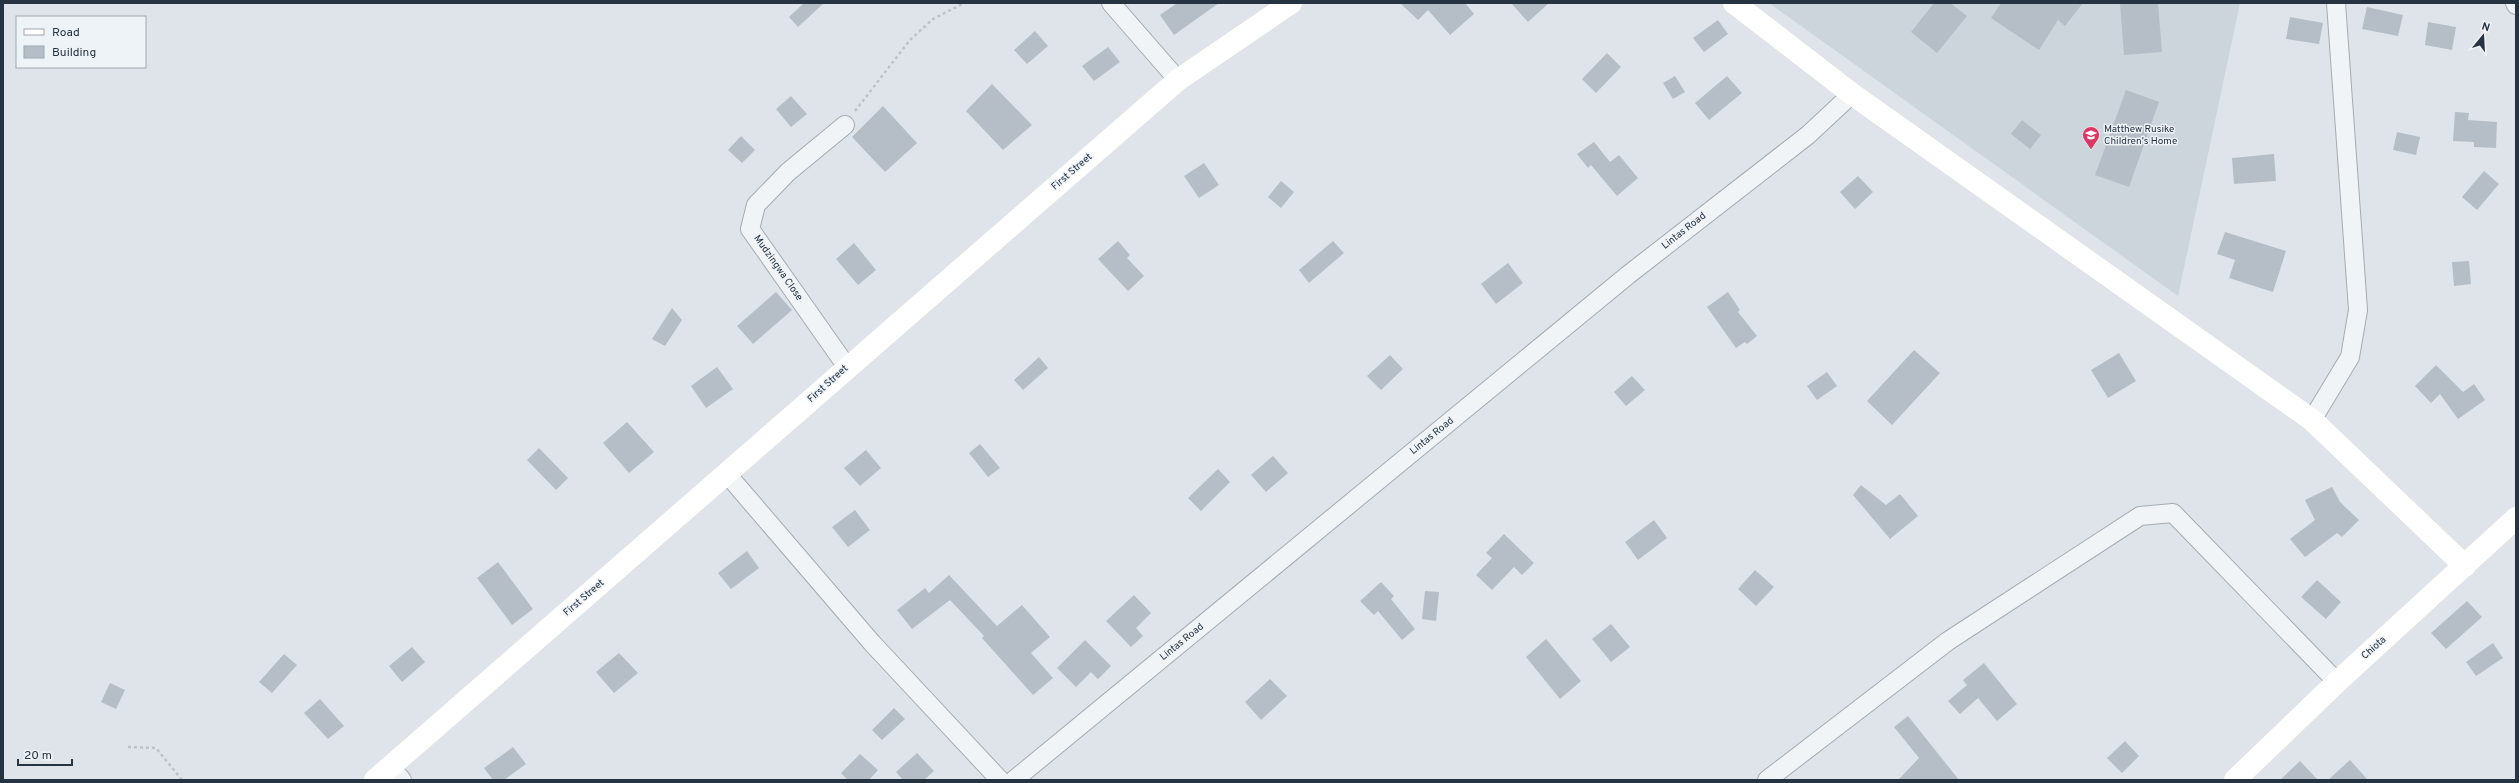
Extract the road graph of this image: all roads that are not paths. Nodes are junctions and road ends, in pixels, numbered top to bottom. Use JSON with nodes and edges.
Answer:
{"nodes":[{"id":1,"x":1111,"y":3,"type":"edge"},
{"id":2,"x":1291,"y":3,"type":"edge"},
{"id":3,"x":1734,"y":3,"type":"edge"},
{"id":4,"x":2336,"y":3,"type":"edge"},
{"id":5,"x":1178,"y":80,"type":"junction"},
{"id":6,"x":1852,"y":94,"type":"junction"},
{"id":7,"x":845,"y":125,"type":"road end"},
{"id":8,"x":847,"y":367,"type":"junction"},
{"id":9,"x":2312,"y":420,"type":"junction"},
{"id":10,"x":727,"y":474,"type":"junction"},
{"id":11,"x":2516,"y":518,"type":"edge"},
{"id":12,"x":2465,"y":566,"type":"junction"},
{"id":13,"x":2337,"y":682,"type":"junction"},
{"id":14,"x":389,"y":776,"type":"edge"},
{"id":15,"x":1000,"y":780,"type":"edge"},
{"id":16,"x":1014,"y":780,"type":"edge"},
{"id":17,"x":1768,"y":780,"type":"edge"},
{"id":18,"x":2234,"y":780,"type":"edge"}],
"edges":[{"from":1,"to":5,"type":"street"},
{"from":2,"to":5,"type":"street","name":"First Street"},
{"from":3,"to":6,"type":"street"},
{"from":4,"to":9,"type":"street"},
{"from":5,"to":8,"type":"street","name":"First Street"},
{"from":6,"to":9,"type":"street"},
{"from":6,"to":16,"type":"street","name":"Lintas Road"},
{"from":7,"to":8,"type":"street","name":"Mudzingwa Close"},
{"from":8,"to":10,"type":"street","name":"First Street"},
{"from":9,"to":12,"type":"street"},
{"from":10,"to":14,"type":"street","name":"First Street"},
{"from":10,"to":15,"type":"street"},
{"from":11,"to":12,"type":"street","name":"Chiota"},
{"from":12,"to":13,"type":"street","name":"Chiota"},
{"from":13,"to":17,"type":"street"},
{"from":13,"to":18,"type":"street","name":"Chiota"}]}
